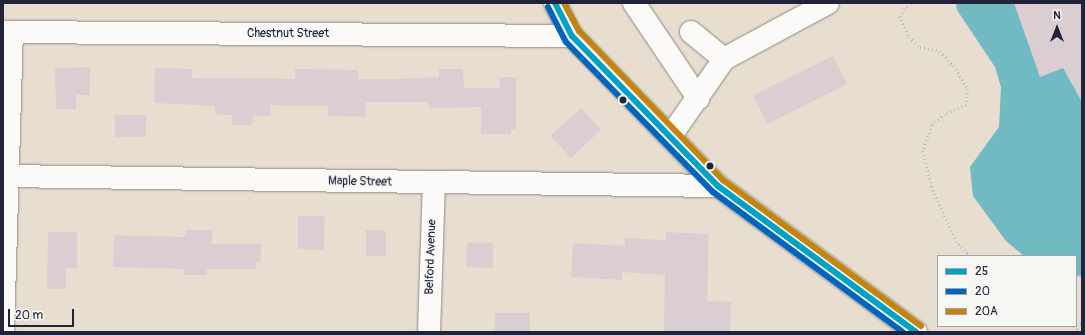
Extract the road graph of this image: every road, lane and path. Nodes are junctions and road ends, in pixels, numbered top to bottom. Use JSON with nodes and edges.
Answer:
{"nodes":[{"id":1,"x":555,"y":3,"type":"edge"},
{"id":2,"x":634,"y":3,"type":"edge"},
{"id":3,"x":828,"y":3,"type":"edge"},
{"id":4,"x":910,"y":3,"type":"edge"},
{"id":5,"x":7,"y":32,"type":"edge"},
{"id":6,"x":691,"y":32,"type":"dead end"},
{"id":7,"x":572,"y":36,"type":"junction"},
{"id":8,"x":724,"y":59,"type":"junction"},
{"id":9,"x":698,"y":98,"type":"junction"},
{"id":10,"x":670,"y":138,"type":"junction"},
{"id":11,"x":5,"y":176,"type":"edge"},
{"id":12,"x":434,"y":183,"type":"junction"},
{"id":13,"x":718,"y":186,"type":"junction"},
{"id":14,"x":969,"y":255,"type":"edge"},
{"id":15,"x":4,"y":332,"type":"edge"},
{"id":16,"x":429,"y":332,"type":"edge"},
{"id":17,"x":916,"y":332,"type":"edge"}],
"edges":[{"from":1,"to":7,"type":"main road"},
{"from":2,"to":9,"type":"main road"},
{"from":3,"to":8,"type":"main road"},
{"from":4,"to":14,"type":"path"},
{"from":5,"to":7,"type":"main road","name":"Chestnut Street"},
{"from":5,"to":11,"type":"main road"},
{"from":6,"to":8,"type":"main road"},
{"from":7,"to":10,"type":"main road"},
{"from":8,"to":9,"type":"main road"},
{"from":9,"to":10,"type":"main road"},
{"from":10,"to":13,"type":"main road"},
{"from":11,"to":12,"type":"main road","name":"Maple Street"},
{"from":11,"to":15,"type":"main road"},
{"from":12,"to":13,"type":"main road","name":"Maple Street"},
{"from":12,"to":16,"type":"main road","name":"Belford Avenue"},
{"from":13,"to":17,"type":"main road"}]}
